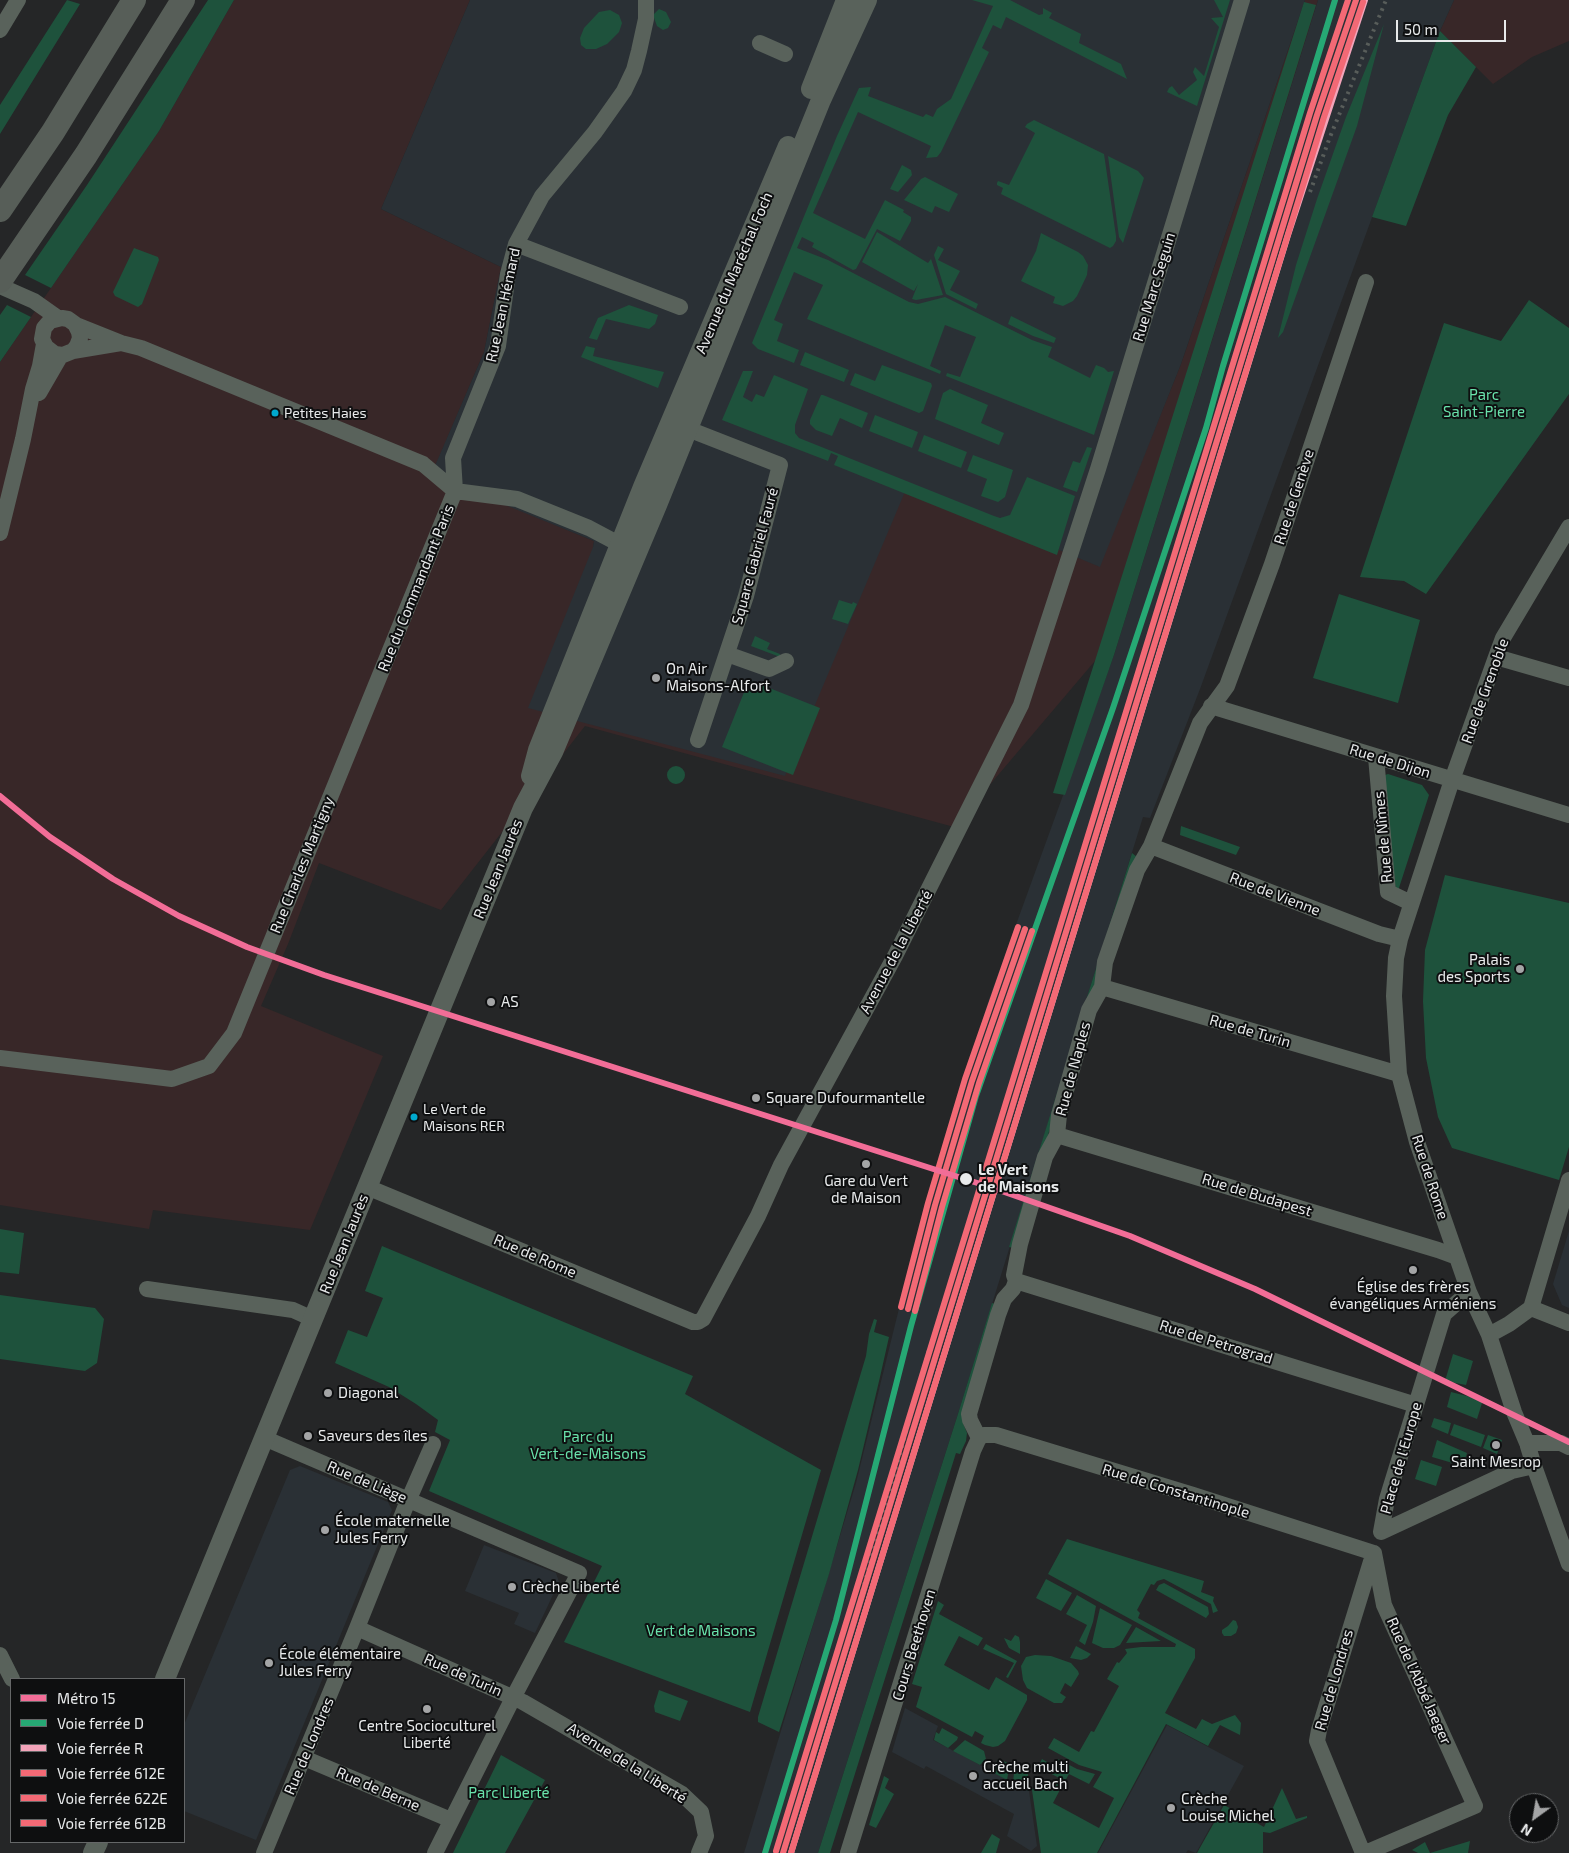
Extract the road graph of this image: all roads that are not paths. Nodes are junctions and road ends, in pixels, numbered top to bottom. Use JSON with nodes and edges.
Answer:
{"nodes":[{"id":1,"x":18,"y":0,"type":"edge"},
{"id":2,"x":134,"y":0,"type":"edge"},
{"id":3,"x":183,"y":0,"type":"edge"},
{"id":4,"x":646,"y":0,"type":"edge"},
{"id":5,"x":846,"y":0,"type":"edge"},
{"id":6,"x":867,"y":0,"type":"edge"},
{"id":7,"x":1242,"y":0,"type":"edge"},
{"id":8,"x":0,"y":30,"type":"edge"},
{"id":9,"x":760,"y":43,"type":"dead end"},
{"id":10,"x":785,"y":54,"type":"dead end"},
{"id":11,"x":0,"y":210,"type":"edge"},
{"id":12,"x":516,"y":244,"type":"junction"},
{"id":13,"x":0,"y":281,"type":"edge"},
{"id":14,"x":1366,"y":282,"type":"dead end"},
{"id":15,"x":0,"y":286,"type":"edge"},
{"id":16,"x":22,"y":295,"type":"junction"},
{"id":17,"x":680,"y":307,"type":"dead end"},
{"id":18,"x":58,"y":318,"type":"junction"},
{"id":19,"x":76,"y":325,"type":"junction"},
{"id":20,"x":43,"y":338,"type":"junction"},
{"id":21,"x":121,"y":343,"type":"junction"},
{"id":22,"x":67,"y":353,"type":"junction"},
{"id":23,"x":30,"y":406,"type":"junction"},
{"id":24,"x":688,"y":429,"type":"junction"},
{"id":25,"x":455,"y":491,"type":"junction"},
{"id":26,"x":657,"y":505,"type":"joint"},
{"id":27,"x":0,"y":533,"type":"edge"},
{"id":28,"x":1567,"y":535,"type":"edge"},
{"id":29,"x":629,"y":549,"type":"junction"},
{"id":30,"x":1063,"y":574,"type":"joint"},
{"id":31,"x":727,"y":654,"type":"junction"},
{"id":32,"x":1496,"y":657,"type":"junction"},
{"id":33,"x":786,"y":661,"type":"dead end"},
{"id":34,"x":1569,"y":678,"type":"edge"},
{"id":35,"x":376,"y":684,"type":"joint"},
{"id":36,"x":1211,"y":706,"type":"junction"},
{"id":37,"x":698,"y":740,"type":"dead end"},
{"id":38,"x":1376,"y":757,"type":"junction"},
{"id":39,"x":1452,"y":780,"type":"junction"},
{"id":40,"x":1569,"y":815,"type":"edge"},
{"id":41,"x":1151,"y":846,"type":"junction"},
{"id":42,"x":1411,"y":903,"type":"junction"},
{"id":43,"x":1400,"y":940,"type":"junction"},
{"id":44,"x":1102,"y":987,"type":"junction"},
{"id":45,"x":0,"y":1058,"type":"edge"},
{"id":46,"x":1398,"y":1074,"type":"junction"},
{"id":47,"x":1057,"y":1135,"type":"junction"},
{"id":48,"x":1569,"y":1180,"type":"edge"},
{"id":49,"x":367,"y":1186,"type":"junction"},
{"id":50,"x":1457,"y":1257,"type":"junction"},
{"id":51,"x":1016,"y":1282,"type":"junction"},
{"id":52,"x":147,"y":1289,"type":"dead end"},
{"id":53,"x":1469,"y":1292,"type":"junction"},
{"id":54,"x":1531,"y":1308,"type":"junction"},
{"id":55,"x":313,"y":1319,"type":"junction"},
{"id":56,"x":703,"y":1319,"type":"joint"},
{"id":57,"x":1569,"y":1323,"type":"edge"},
{"id":58,"x":1489,"y":1335,"type":"junction"},
{"id":59,"x":1416,"y":1405,"type":"junction"},
{"id":60,"x":264,"y":1438,"type":"junction"},
{"id":61,"x":979,"y":1438,"type":"junction"},
{"id":62,"x":1527,"y":1442,"type":"junction"},
{"id":63,"x":433,"y":1444,"type":"dead end"},
{"id":64,"x":1569,"y":1448,"type":"edge"},
{"id":65,"x":1534,"y":1466,"type":"junction"},
{"id":66,"x":408,"y":1499,"type":"junction"},
{"id":67,"x":1381,"y":1532,"type":"junction"},
{"id":68,"x":1374,"y":1553,"type":"junction"},
{"id":69,"x":1569,"y":1564,"type":"edge"},
{"id":70,"x":357,"y":1628,"type":"junction"},
{"id":71,"x":0,"y":1655,"type":"edge"},
{"id":72,"x":12,"y":1678,"type":"edge"},
{"id":73,"x":165,"y":1678,"type":"edge"},
{"id":74,"x":513,"y":1698,"type":"junction"},
{"id":75,"x":304,"y":1758,"type":"junction"},
{"id":76,"x":451,"y":1820,"type":"junction"},
{"id":77,"x":264,"y":1853,"type":"edge"},
{"id":78,"x":435,"y":1853,"type":"edge"},
{"id":79,"x":700,"y":1853,"type":"edge"},
{"id":80,"x":848,"y":1853,"type":"edge"},
{"id":81,"x":1364,"y":1853,"type":"edge"}],
"edges":[{"from":1,"to":8,"type":"street"},
{"from":2,"to":11,"type":"highway"},
{"from":3,"to":13,"type":"highway"},
{"from":4,"to":12,"type":"street","name":"Rue Jean Hémard"},
{"from":5,"to":29,"type":"main road","name":"Avenue du Maréchal Foch"},
{"from":6,"to":24,"type":"main road","name":"Avenue du Maréchal Foch"},
{"from":7,"to":30,"type":"street","name":"Rue Marc Seguin"},
{"from":9,"to":10,"type":"street"},
{"from":12,"to":17,"type":"street"},
{"from":12,"to":25,"type":"street","name":"Rue Jean Hémard"},
{"from":14,"to":36,"type":"street","name":"Rue de Genève"},
{"from":15,"to":16,"type":"street"},
{"from":16,"to":18,"type":"street"},
{"from":16,"to":20,"type":"street"},
{"from":18,"to":19,"type":"street"},
{"from":18,"to":20,"type":"street"},
{"from":19,"to":21,"type":"street"},
{"from":19,"to":22,"type":"street"},
{"from":20,"to":22,"type":"street"},
{"from":20,"to":23,"type":"street"},
{"from":21,"to":22,"type":"street"},
{"from":21,"to":25,"type":"street"},
{"from":22,"to":23,"type":"street"},
{"from":23,"to":27,"type":"street"},
{"from":24,"to":26,"type":"main road","name":"Avenue du Maréchal Foch"},
{"from":24,"to":31,"type":"street","name":"Square Gabriel Fauré"},
{"from":25,"to":29,"type":"street"},
{"from":25,"to":35,"type":"street","name":"Rue du Commandant Paris"},
{"from":26,"to":29,"type":"main road","name":"Rue Jean Jaurès"},
{"from":28,"to":32,"type":"street","name":"Rue de Grenoble"},
{"from":29,"to":49,"type":"main road","name":"Rue Jean Jaurès"},
{"from":30,"to":56,"type":"street","name":"Avenue de la Liberté"},
{"from":31,"to":33,"type":"street"},
{"from":31,"to":37,"type":"street","name":"Square Gabriel Fauré"},
{"from":32,"to":34,"type":"street"},
{"from":32,"to":39,"type":"street","name":"Rue de Grenoble"},
{"from":35,"to":45,"type":"street","name":"Rue Charles Martigny"},
{"from":36,"to":38,"type":"street","name":"Rue de Dijon"},
{"from":36,"to":41,"type":"street","name":"Rue de Naples"},
{"from":38,"to":39,"type":"street","name":"Rue de Dijon"},
{"from":38,"to":42,"type":"street","name":"Rue de Nîmes"},
{"from":39,"to":40,"type":"street","name":"Rue de Dijon"},
{"from":39,"to":42,"type":"street","name":"Rue de Rome"},
{"from":41,"to":43,"type":"street","name":"Rue de Vienne"},
{"from":41,"to":44,"type":"street","name":"Rue de Naples"},
{"from":42,"to":43,"type":"street","name":"Rue de Rome"},
{"from":43,"to":46,"type":"street","name":"Rue de Rome"},
{"from":44,"to":46,"type":"street","name":"Rue de Turin"},
{"from":44,"to":47,"type":"street","name":"Rue de Naples"},
{"from":46,"to":50,"type":"street","name":"Rue de Rome"},
{"from":47,"to":50,"type":"street","name":"Rue de Budapest"},
{"from":47,"to":51,"type":"street","name":"Rue de Naples"},
{"from":48,"to":54,"type":"street"},
{"from":49,"to":55,"type":"main road","name":"Rue Jean Jaurès"},
{"from":49,"to":56,"type":"street","name":"Rue de Rome"},
{"from":50,"to":53,"type":"street","name":"Rue de Rome"},
{"from":51,"to":59,"type":"street","name":"Rue de Petrograd"},
{"from":51,"to":61,"type":"street"},
{"from":52,"to":55,"type":"street"},
{"from":53,"to":58,"type":"street","name":"Rue de Rome"},
{"from":53,"to":59,"type":"street","name":"Place de l'Europe"},
{"from":54,"to":57,"type":"street"},
{"from":54,"to":58,"type":"street"},
{"from":55,"to":60,"type":"main road","name":"Rue Jean Jaurès"},
{"from":58,"to":62,"type":"street","name":"Rue de Rome"},
{"from":59,"to":67,"type":"street","name":"Place de l'Europe"},
{"from":60,"to":66,"type":"street","name":"Rue de Liège"},
{"from":60,"to":73,"type":"main road","name":"Rue Jean Jaurès"},
{"from":61,"to":68,"type":"street","name":"Rue de Constantinople"},
{"from":61,"to":80,"type":"street","name":"Cours Beethoven"},
{"from":62,"to":64,"type":"street"},
{"from":62,"to":65,"type":"street","name":"Rue de Rome"},
{"from":63,"to":66,"type":"street","name":"Rue de Londres"},
{"from":65,"to":67,"type":"street","name":"Place de l'Europe"},
{"from":65,"to":69,"type":"street","name":"Rue de Rome"},
{"from":66,"to":70,"type":"street","name":"Rue de Londres"},
{"from":66,"to":74,"type":"street","name":"Rue de Liège"},
{"from":67,"to":68,"type":"street","name":"Rue de Londres"},
{"from":68,"to":81,"type":"street","name":"Rue de Londres"},
{"from":68,"to":81,"type":"street","name":"Rue de l'Abbé Jaeger"},
{"from":70,"to":74,"type":"street","name":"Rue de Turin"},
{"from":70,"to":75,"type":"street","name":"Rue de Londres"},
{"from":71,"to":72,"type":"street"},
{"from":74,"to":76,"type":"street"},
{"from":74,"to":79,"type":"street","name":"Avenue de la Liberté"},
{"from":75,"to":76,"type":"street","name":"Rue de Berne"},
{"from":75,"to":77,"type":"street","name":"Rue de Londres"},
{"from":76,"to":78,"type":"street"}]}
